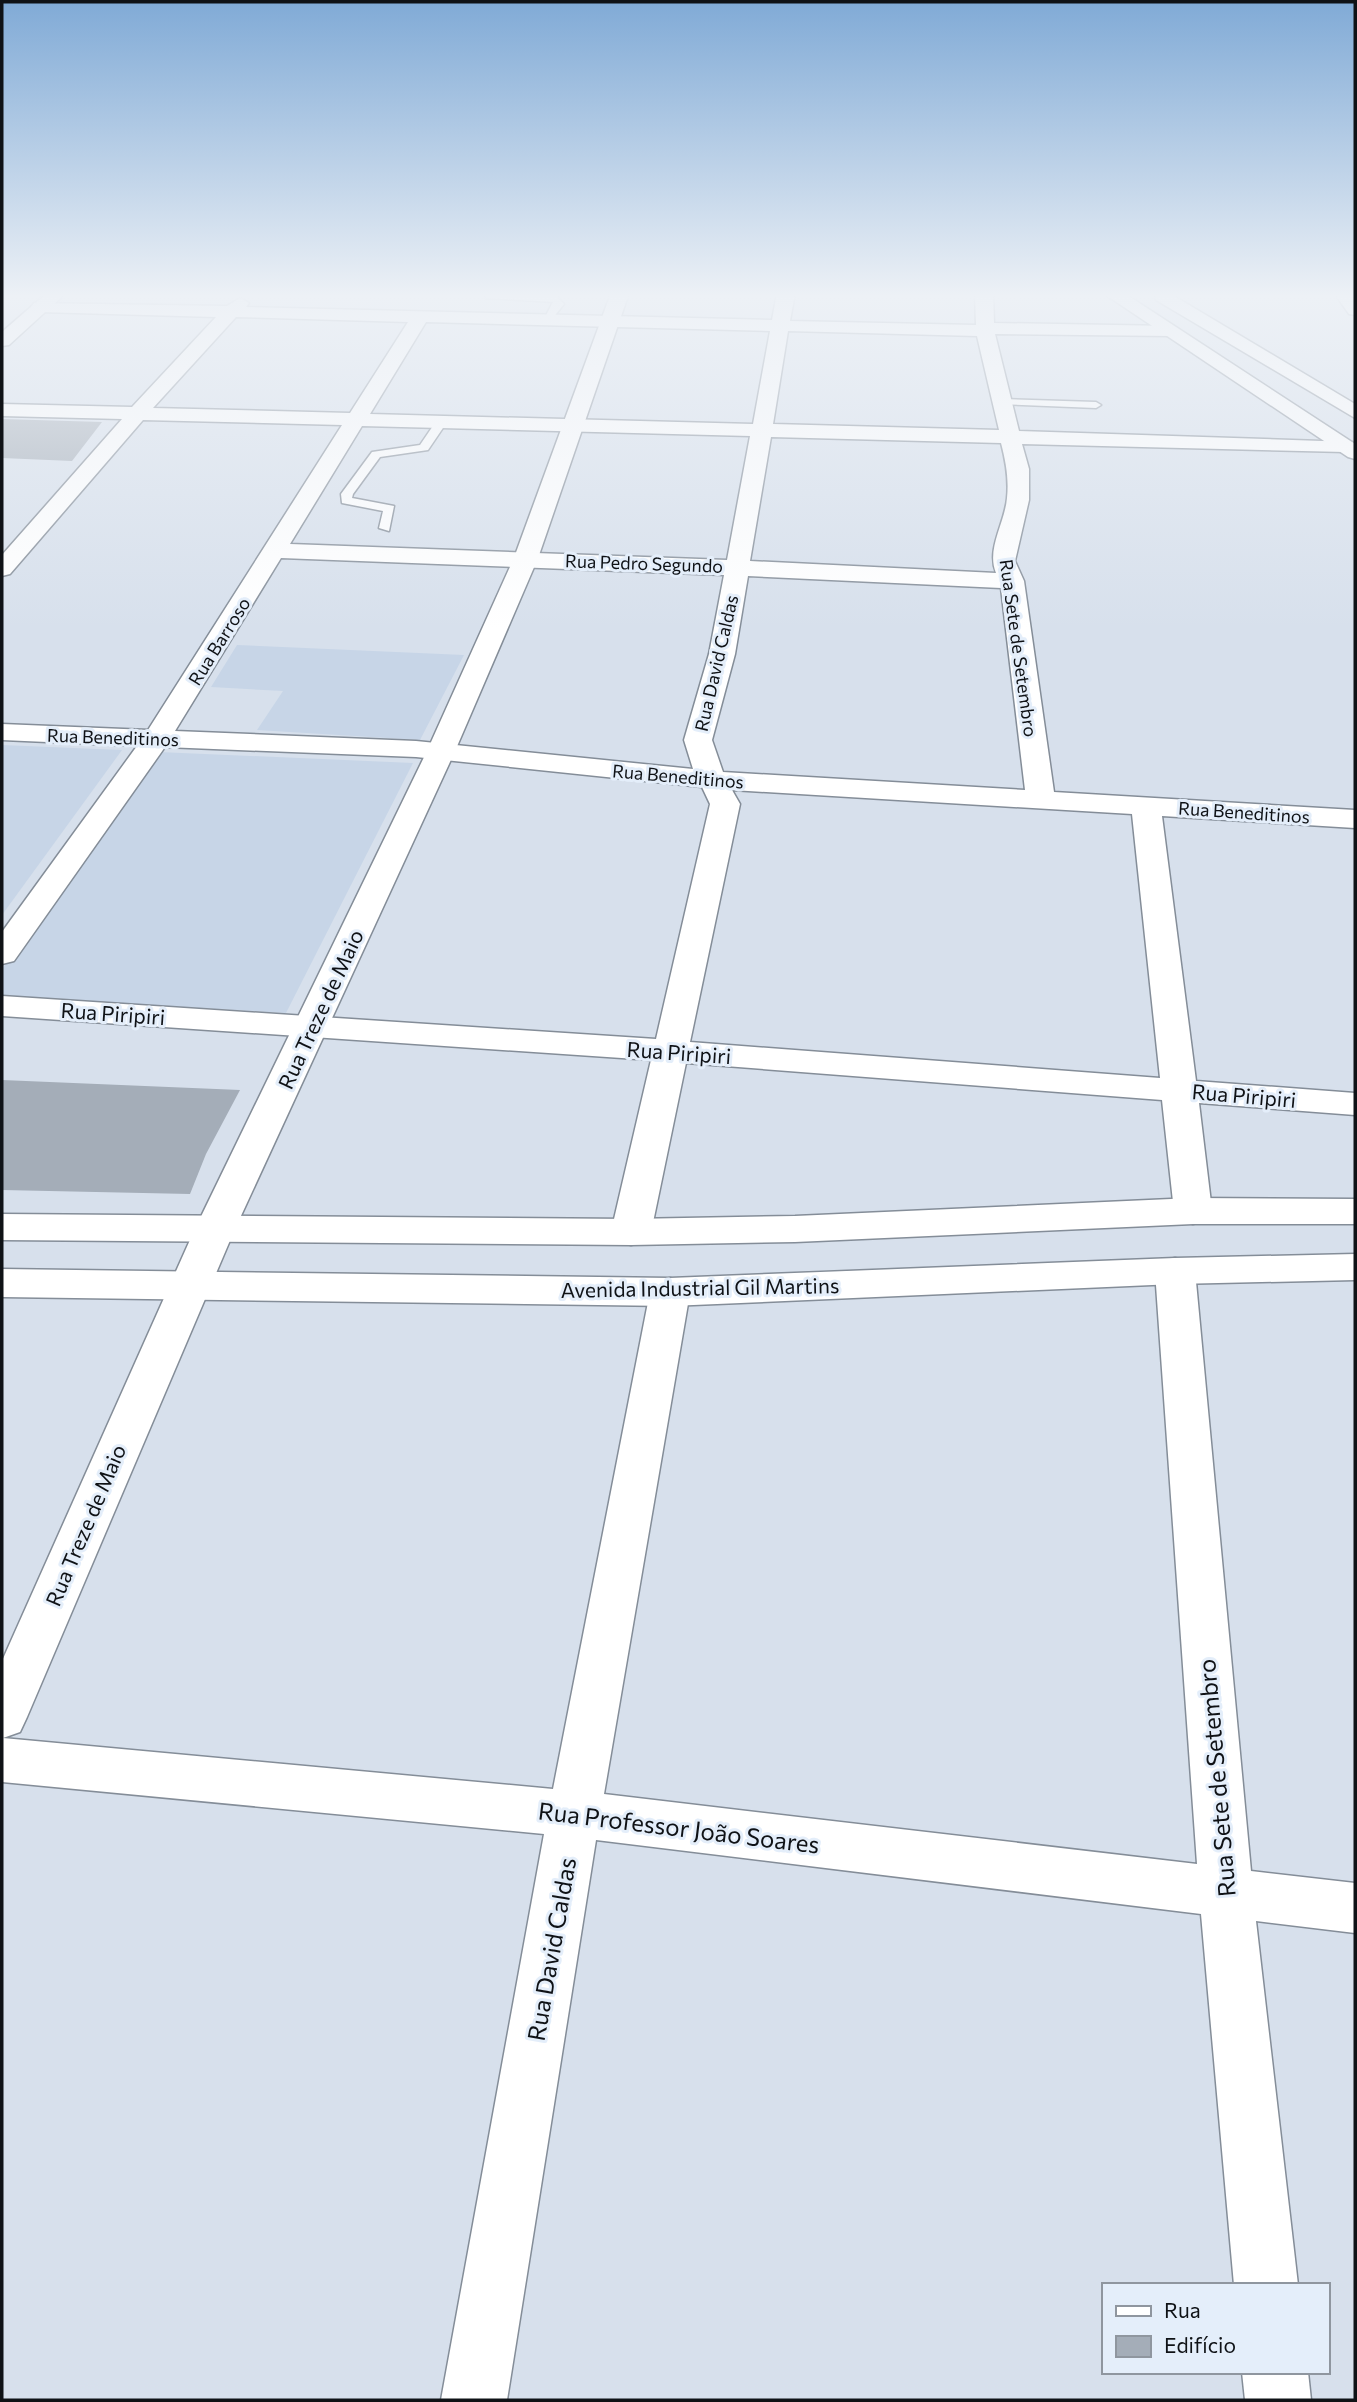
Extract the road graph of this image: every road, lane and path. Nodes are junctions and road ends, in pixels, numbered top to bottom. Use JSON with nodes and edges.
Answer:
{"nodes":[{"id":1,"x":145,"y":405,"type":"edge"},
{"id":2,"x":363,"y":405,"type":"edge"},
{"id":3,"x":583,"y":405,"type":"edge"},
{"id":4,"x":767,"y":405,"type":"edge"},
{"id":5,"x":1002,"y":405,"type":"edge"},
{"id":6,"x":1282,"y":405,"type":"edge"},
{"id":7,"x":2,"y":410,"type":"edge"},
{"id":8,"x":137,"y":414,"type":"junction"},
{"id":9,"x":355,"y":419,"type":"junction"},
{"id":10,"x":441,"y":422,"type":"junction"},
{"id":11,"x":576,"y":425,"type":"junction"},
{"id":12,"x":762,"y":429,"type":"junction"},
{"id":13,"x":1010,"y":437,"type":"junction"},
{"id":14,"x":1350,"y":450,"type":"edge"},
{"id":15,"x":385,"y":528,"type":"dead end"},
{"id":16,"x":276,"y":551,"type":"junction"},
{"id":17,"x":526,"y":558,"type":"junction"},
{"id":18,"x":737,"y":567,"type":"junction"},
{"id":19,"x":2,"y":569,"type":"edge"},
{"id":20,"x":1012,"y":581,"type":"junction"},
{"id":21,"x":2,"y":732,"type":"edge"},
{"id":22,"x":157,"y":738,"type":"junction"},
{"id":23,"x":441,"y":751,"type":"junction"},
{"id":24,"x":715,"y":780,"type":"junction"},
{"id":25,"x":1040,"y":799,"type":"junction"},
{"id":26,"x":1146,"y":806,"type":"junction"},
{"id":27,"x":1355,"y":819,"type":"edge"},
{"id":28,"x":2,"y":954,"type":"edge"},
{"id":29,"x":2,"y":1006,"type":"edge"},
{"id":30,"x":312,"y":1025,"type":"junction"},
{"id":31,"x":671,"y":1051,"type":"junction"},
{"id":32,"x":1177,"y":1089,"type":"junction"},
{"id":33,"x":1355,"y":1104,"type":"edge"},
{"id":34,"x":1193,"y":1211,"type":"junction"},
{"id":35,"x":1355,"y":1212,"type":"edge"},
{"id":36,"x":2,"y":1227,"type":"edge"},
{"id":37,"x":795,"y":1229,"type":"junction"},
{"id":38,"x":214,"y":1231,"type":"junction"},
{"id":39,"x":631,"y":1232,"type":"junction"},
{"id":40,"x":1355,"y":1267,"type":"edge"},
{"id":41,"x":1174,"y":1271,"type":"junction"},
{"id":42,"x":2,"y":1283,"type":"edge"},
{"id":43,"x":190,"y":1284,"type":"junction"},
{"id":44,"x":806,"y":1286,"type":"junction"},
{"id":45,"x":670,"y":1292,"type":"junction"},
{"id":46,"x":2,"y":1717,"type":"edge"},
{"id":47,"x":2,"y":1760,"type":"edge"},
{"id":48,"x":574,"y":1814,"type":"junction"},
{"id":49,"x":1226,"y":1894,"type":"junction"},
{"id":50,"x":1355,"y":1908,"type":"edge"},
{"id":51,"x":1266,"y":2283,"type":"edge"},
{"id":52,"x":1275,"y":2374,"type":"edge"},
{"id":53,"x":474,"y":2400,"type":"edge"},
{"id":54,"x":1278,"y":2400,"type":"edge"}],
"edges":[{"from":1,"to":8,"type":"street"},
{"from":2,"to":9,"type":"street","name":"Rua Barroso"},
{"from":3,"to":11,"type":"street","name":"Rua Treze de Maio"},
{"from":4,"to":12,"type":"street","name":"Rua David Caldas"},
{"from":5,"to":13,"type":"street","name":"Rua Sete de Setembro"},
{"from":6,"to":14,"type":"street"},
{"from":7,"to":8,"type":"street"},
{"from":8,"to":9,"type":"street"},
{"from":8,"to":19,"type":"street"},
{"from":9,"to":10,"type":"street"},
{"from":9,"to":16,"type":"street","name":"Rua Barroso"},
{"from":10,"to":11,"type":"street"},
{"from":10,"to":15,"type":"lane"},
{"from":11,"to":12,"type":"street"},
{"from":11,"to":17,"type":"street","name":"Rua Treze de Maio"},
{"from":12,"to":13,"type":"street"},
{"from":12,"to":18,"type":"street","name":"Rua David Caldas"},
{"from":13,"to":14,"type":"street"},
{"from":13,"to":20,"type":"street","name":"Rua Sete de Setembro"},
{"from":16,"to":17,"type":"street","name":"Rua Pedro Segundo"},
{"from":16,"to":22,"type":"street","name":"Rua Barroso"},
{"from":17,"to":18,"type":"street","name":"Rua Pedro Segundo"},
{"from":17,"to":23,"type":"street","name":"Rua Treze de Maio"},
{"from":18,"to":20,"type":"street","name":"Rua Pedro Segundo"},
{"from":18,"to":24,"type":"street","name":"Rua David Caldas"},
{"from":20,"to":25,"type":"street","name":"Rua Sete de Setembro"},
{"from":21,"to":22,"type":"street","name":"Rua Beneditinos"},
{"from":22,"to":23,"type":"street","name":"Rua Beneditinos"},
{"from":22,"to":28,"type":"street","name":"Rua Barroso"},
{"from":23,"to":24,"type":"street","name":"Rua Beneditinos"},
{"from":23,"to":30,"type":"street","name":"Rua Treze de Maio"},
{"from":24,"to":25,"type":"street","name":"Rua Beneditinos"},
{"from":24,"to":31,"type":"street","name":"Rua David Caldas"},
{"from":25,"to":26,"type":"street","name":"Rua Beneditinos"},
{"from":26,"to":27,"type":"street","name":"Rua Beneditinos"},
{"from":26,"to":32,"type":"street"},
{"from":29,"to":30,"type":"street","name":"Rua Piripiri"},
{"from":30,"to":31,"type":"street","name":"Rua Piripiri"},
{"from":30,"to":38,"type":"street","name":"Rua Treze de Maio"},
{"from":31,"to":32,"type":"street","name":"Rua Piripiri"},
{"from":31,"to":39,"type":"street","name":"Rua David Caldas"},
{"from":32,"to":33,"type":"street","name":"Rua Piripiri"},
{"from":32,"to":34,"type":"street"},
{"from":34,"to":35,"type":"street"},
{"from":34,"to":37,"type":"street"},
{"from":36,"to":38,"type":"street"},
{"from":37,"to":39,"type":"street"},
{"from":37,"to":44,"type":"street"},
{"from":38,"to":39,"type":"street"},
{"from":38,"to":43,"type":"street","name":"Rua Treze de Maio"},
{"from":40,"to":41,"type":"street","name":"Avenida Industrial Gil Martins"},
{"from":41,"to":44,"type":"street","name":"Avenida Industrial Gil Martins"},
{"from":41,"to":49,"type":"street","name":"Rua Sete de Setembro"},
{"from":42,"to":43,"type":"street","name":"Avenida Industrial Gil Martins"},
{"from":43,"to":45,"type":"street","name":"Avenida Industrial Gil Martins"},
{"from":43,"to":46,"type":"street","name":"Rua Treze de Maio"},
{"from":44,"to":45,"type":"street","name":"Avenida Industrial Gil Martins"},
{"from":45,"to":48,"type":"street","name":"Rua David Caldas"},
{"from":47,"to":48,"type":"street","name":"Rua Professor João Soares"},
{"from":48,"to":49,"type":"street","name":"Rua Professor João Soares"},
{"from":48,"to":53,"type":"street","name":"Rua David Caldas"},
{"from":49,"to":50,"type":"street","name":"Rua Professor João Soares"},
{"from":49,"to":51,"type":"street","name":"Rua Sete de Setembro"},
{"from":52,"to":54,"type":"street"}]}
